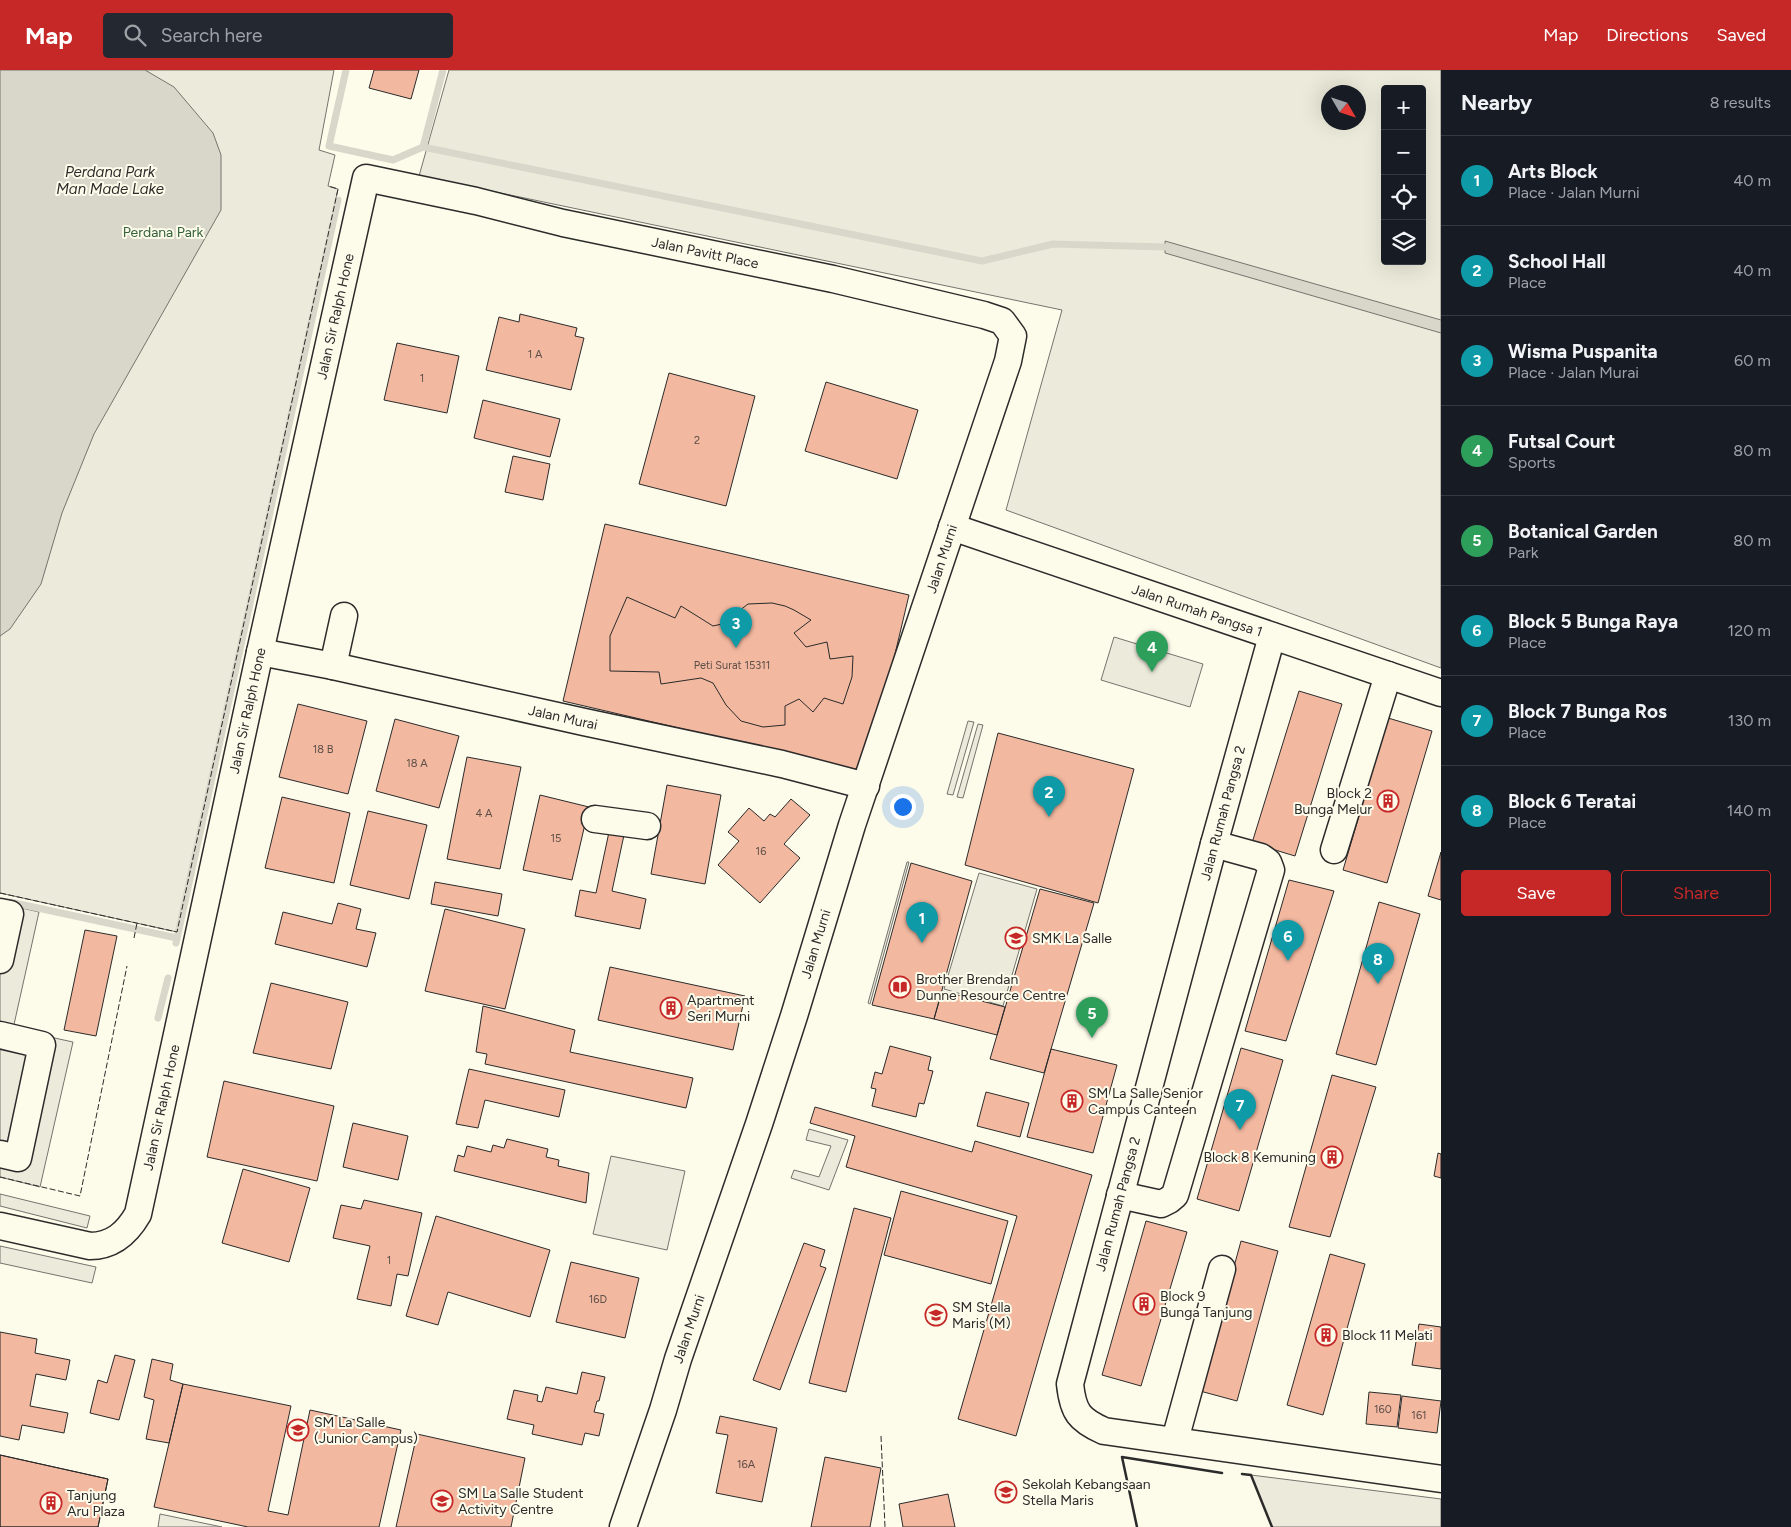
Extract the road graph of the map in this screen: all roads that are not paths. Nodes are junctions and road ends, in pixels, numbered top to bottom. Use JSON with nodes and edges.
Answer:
{"nodes":[{"id":1,"x":366,"y":178,"type":"joint"},
{"id":2,"x":1008,"y":361,"type":"joint"},
{"id":3,"x":952,"y":527,"type":"junction"},
{"id":4,"x":344,"y":616,"type":"dead end"},
{"id":5,"x":1272,"y":636,"type":"junction"},
{"id":6,"x":260,"y":652,"type":"junction"},
{"id":7,"x":334,"y":666,"type":"junction"},
{"id":8,"x":1388,"y":675,"type":"junction"},
{"id":9,"x":1441,"y":693,"type":"edge"},
{"id":10,"x":866,"y":786,"type":"junction"},
{"id":11,"x":595,"y":819,"type":"dead end"},
{"id":12,"x":647,"y":826,"type":"dead end"},
{"id":13,"x":1214,"y":844,"type":"junction"},
{"id":14,"x":1334,"y":850,"type":"dead end"},
{"id":15,"x":0,"y":912,"type":"edge"},
{"id":16,"x":0,"y":960,"type":"edge"},
{"id":17,"x":0,"y":1036,"type":"edge"},
{"id":18,"x":0,"y":1154,"type":"edge"},
{"id":19,"x":1120,"y":1195,"type":"junction"},
{"id":20,"x":0,"y":1226,"type":"edge"},
{"id":21,"x":1222,"y":1269,"type":"dead end"},
{"id":22,"x":1175,"y":1440,"type":"junction"},
{"id":23,"x":1441,"y":1479,"type":"edge"},
{"id":24,"x":623,"y":1527,"type":"edge"}],
"edges":[{"from":1,"to":2,"type":"street","name":"Jalan Pavitt Place"},
{"from":1,"to":6,"type":"street","name":"Jalan Sir Ralph Hone"},
{"from":2,"to":3,"type":"street","name":"Jalan Murni"},
{"from":3,"to":5,"type":"street","name":"Jalan Rumah Pangsa 1"},
{"from":3,"to":10,"type":"street","name":"Jalan Murni"},
{"from":4,"to":7,"type":"street"},
{"from":5,"to":8,"type":"street","name":"Jalan Rumah Pangsa 1"},
{"from":5,"to":13,"type":"street","name":"Jalan Rumah Pangsa 2"},
{"from":6,"to":7,"type":"street","name":"Jalan Murai"},
{"from":6,"to":20,"type":"street","name":"Jalan Sir Ralph Hone"},
{"from":7,"to":10,"type":"street","name":"Jalan Murai"},
{"from":8,"to":9,"type":"street","name":"Jalan Rumah Pangsa 1"},
{"from":8,"to":14,"type":"street"},
{"from":10,"to":24,"type":"street","name":"Jalan Murni"},
{"from":11,"to":12,"type":"street"},
{"from":13,"to":19,"type":"street","name":"Jalan Rumah Pangsa 2"},
{"from":13,"to":19,"type":"street"},
{"from":15,"to":16,"type":"street"},
{"from":17,"to":18,"type":"street"},
{"from":19,"to":22,"type":"street","name":"Jalan Rumah Pangsa 2"},
{"from":21,"to":22,"type":"street"},
{"from":22,"to":23,"type":"street","name":"Jalan Rumah Pangsa 2"}]}
